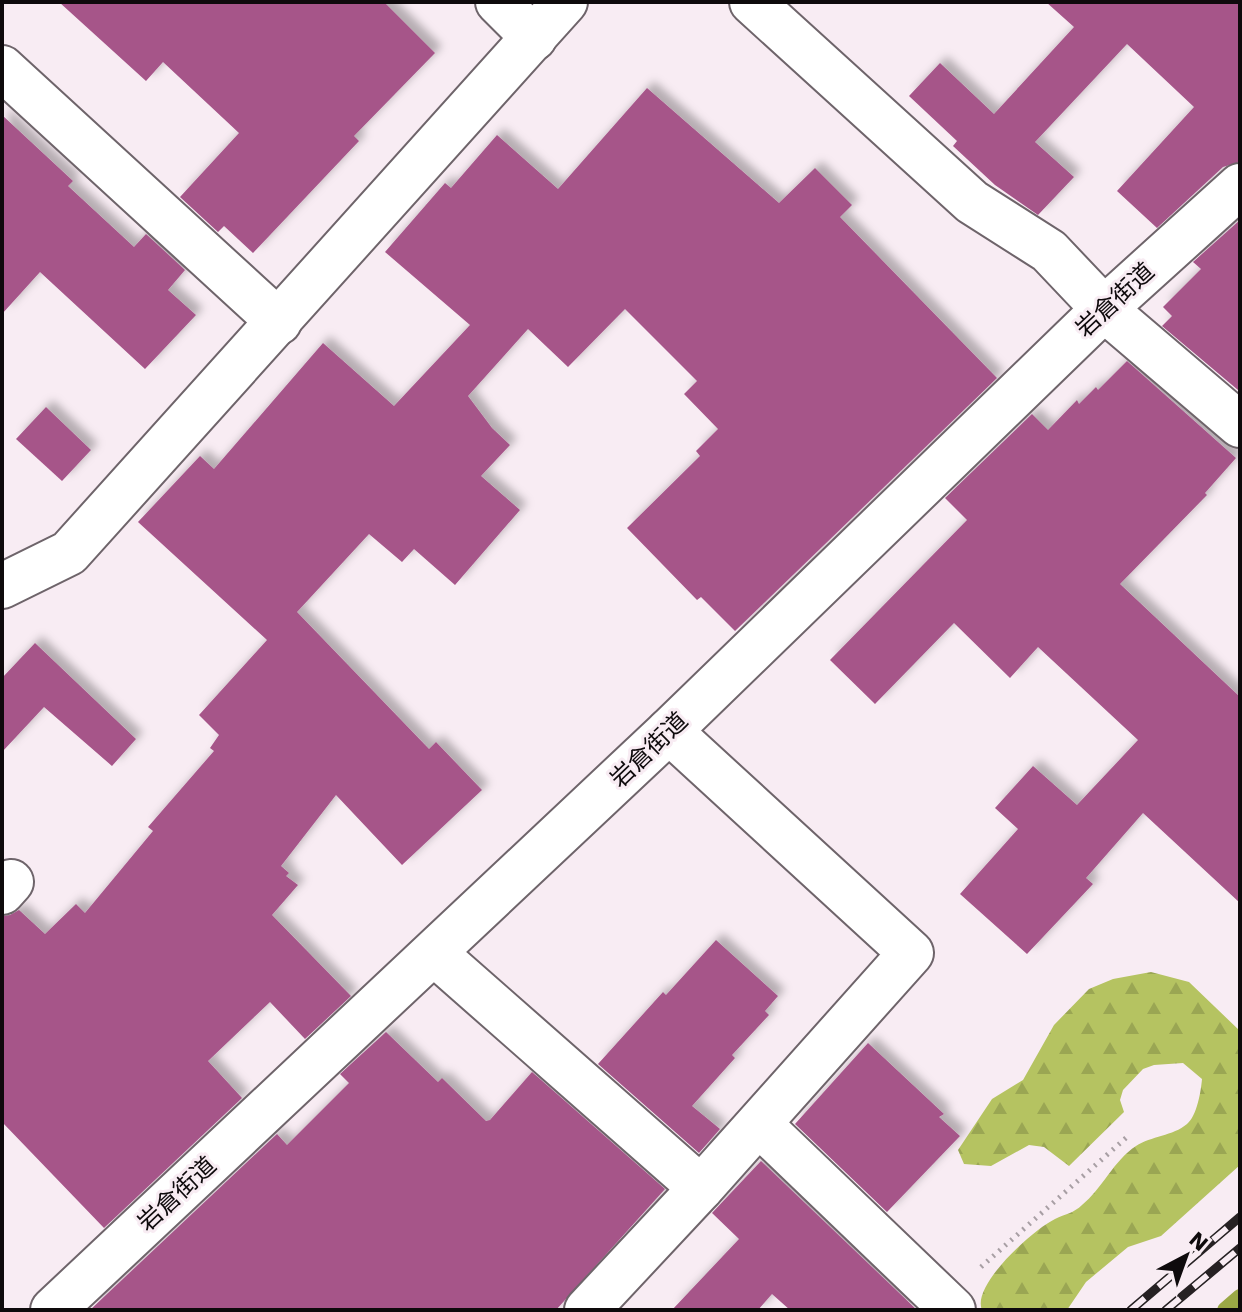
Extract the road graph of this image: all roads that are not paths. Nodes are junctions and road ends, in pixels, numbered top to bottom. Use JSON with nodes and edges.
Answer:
{"nodes":[{"id":1,"x":498,"y":2,"type":"edge"},
{"id":2,"x":565,"y":2,"type":"edge"},
{"id":3,"x":752,"y":2,"type":"edge"},
{"id":4,"x":534,"y":38,"type":"junction"},
{"id":5,"x":2,"y":68,"type":"edge"},
{"id":6,"x":1240,"y":186,"type":"edge"},
{"id":7,"x":1104,"y":309,"type":"junction"},
{"id":8,"x":279,"y":322,"type":"junction"},
{"id":9,"x":1240,"y":425,"type":"edge"},
{"id":10,"x":2,"y":586,"type":"edge"},
{"id":11,"x":669,"y":731,"type":"junction"},
{"id":12,"x":434,"y":953,"type":"junction"},
{"id":13,"x":759,"y":1124,"type":"junction"},
{"id":14,"x":701,"y":1188,"type":"junction"},
{"id":15,"x":948,"y":1306,"type":"edge"},
{"id":16,"x":53,"y":1310,"type":"edge"},
{"id":17,"x":587,"y":1310,"type":"edge"}],
"edges":[{"from":1,"to":4,"type":"street"},
{"from":2,"to":4,"type":"street"},
{"from":3,"to":7,"type":"street"},
{"from":4,"to":8,"type":"street"},
{"from":5,"to":8,"type":"street"},
{"from":6,"to":7,"type":"street","name":"岩倉街道"},
{"from":7,"to":9,"type":"street"},
{"from":7,"to":11,"type":"street","name":"岩倉街道"},
{"from":8,"to":10,"type":"street"},
{"from":11,"to":12,"type":"street","name":"岩倉街道"},
{"from":11,"to":13,"type":"street"},
{"from":12,"to":14,"type":"street"},
{"from":12,"to":16,"type":"street","name":"岩倉街道"},
{"from":13,"to":14,"type":"street"},
{"from":13,"to":15,"type":"street"},
{"from":14,"to":17,"type":"street"}]}
